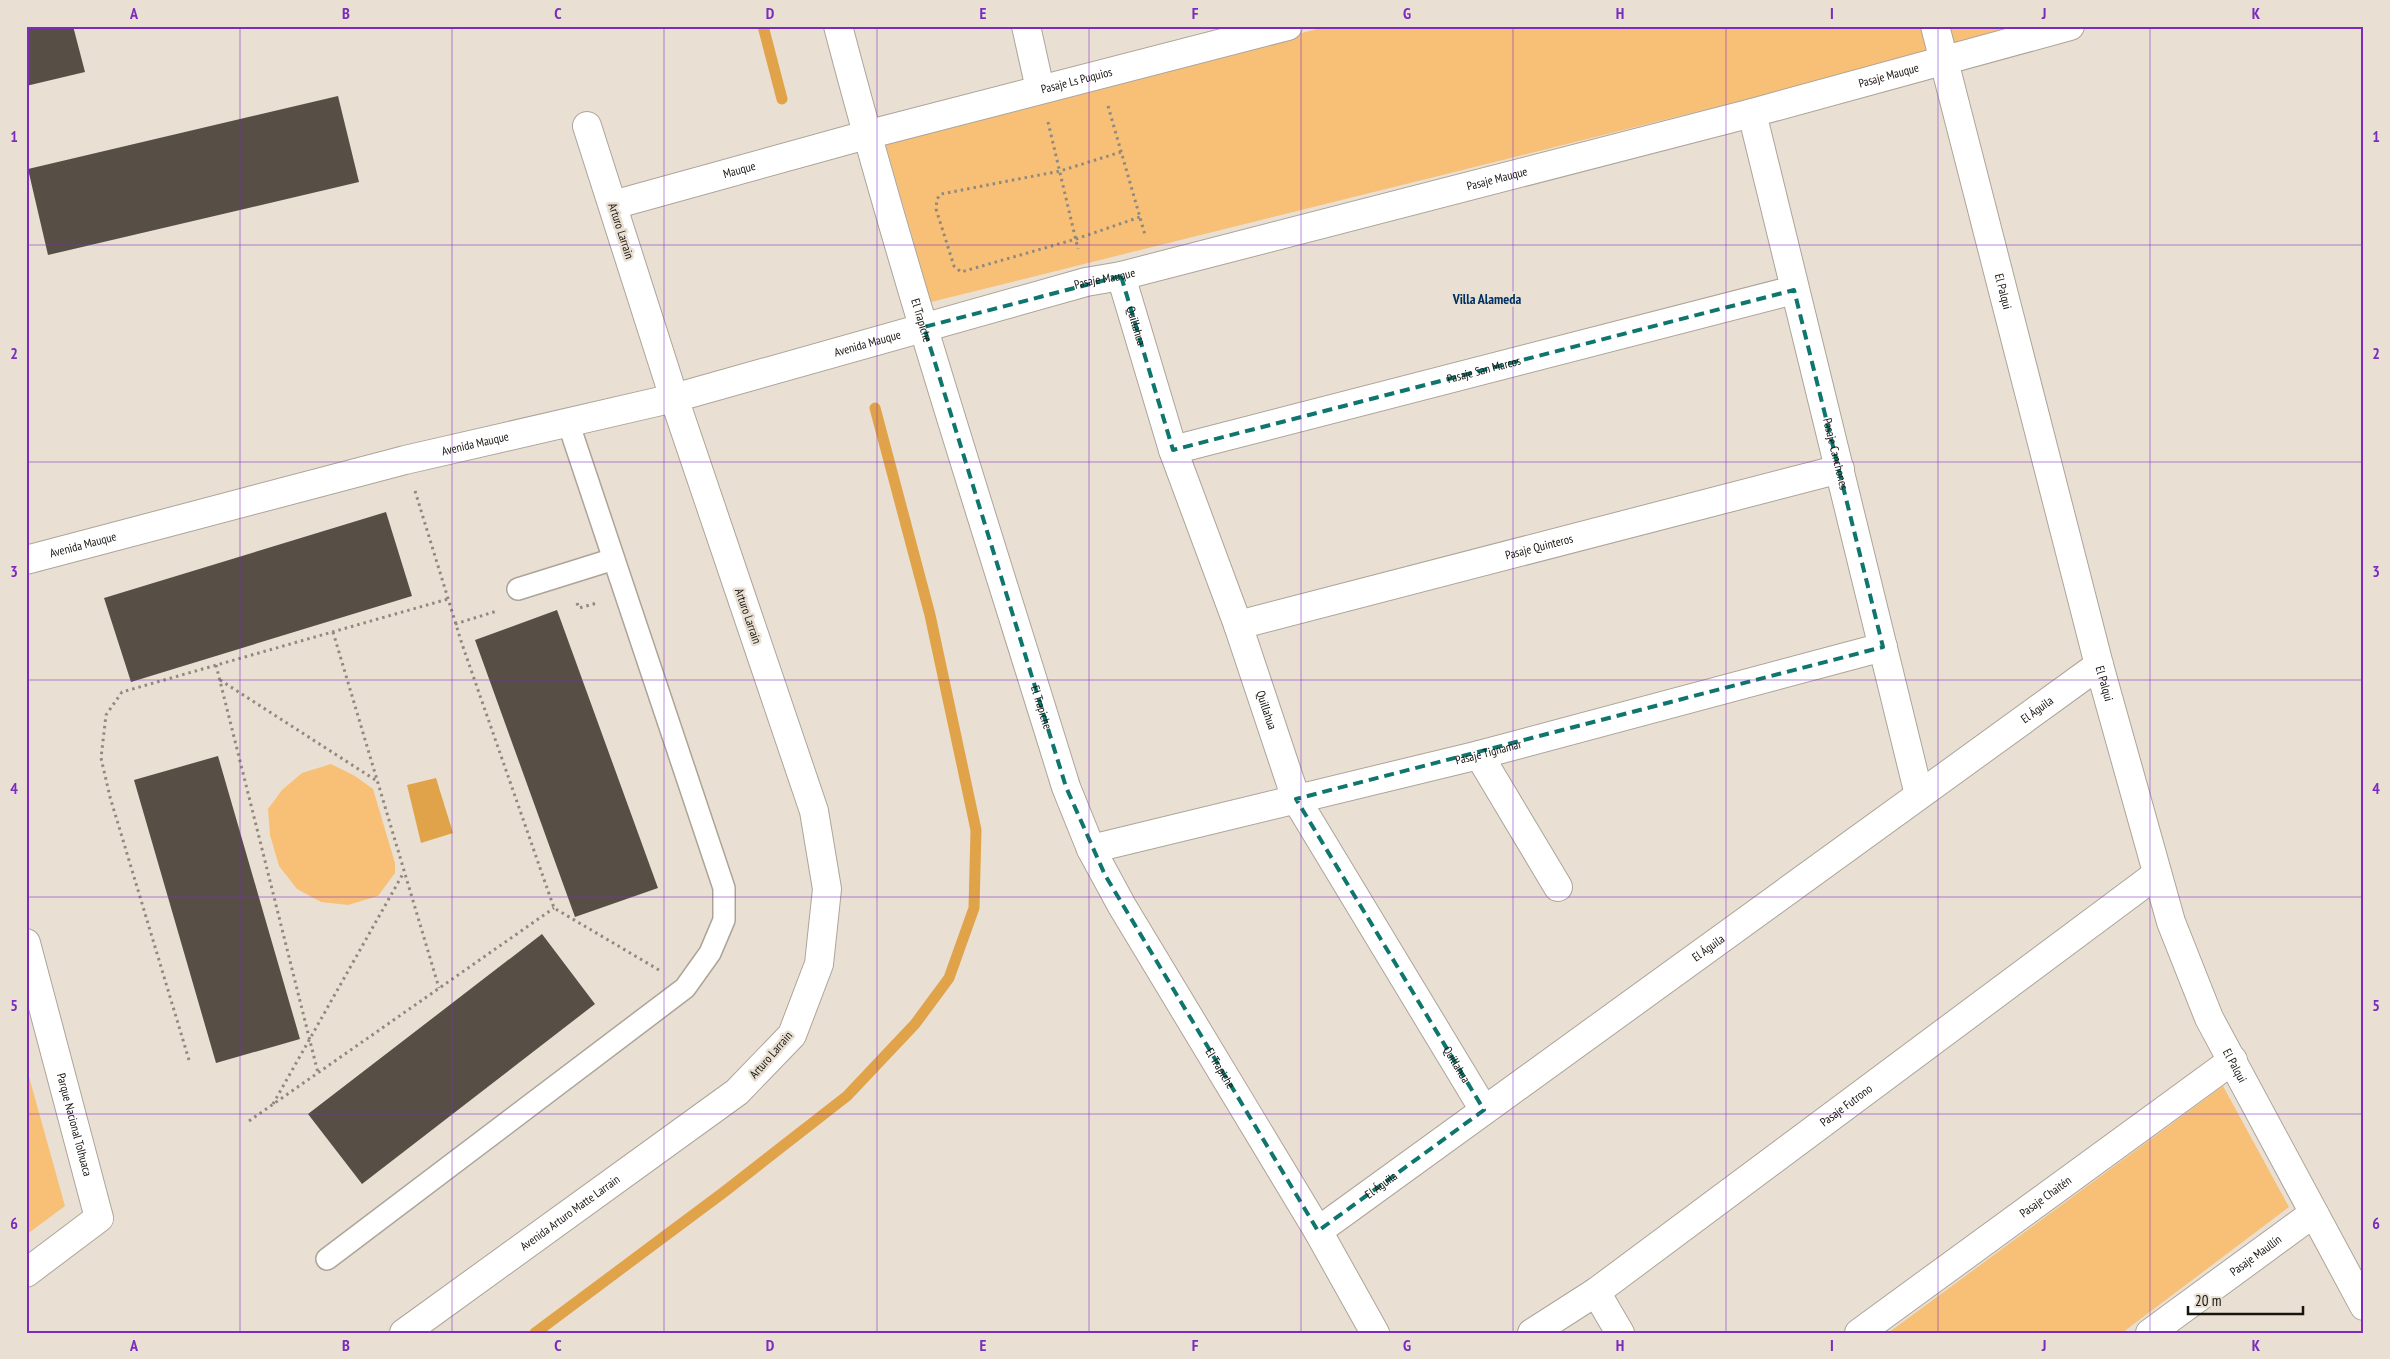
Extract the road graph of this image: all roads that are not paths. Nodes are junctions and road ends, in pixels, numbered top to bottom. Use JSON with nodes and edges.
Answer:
{"nodes":[{"id":1,"x":838,"y":26,"type":"edge"},
{"id":2,"x":1026,"y":26,"type":"edge"},
{"id":3,"x":1288,"y":26,"type":"edge"},
{"id":4,"x":1935,"y":26,"type":"edge"},
{"id":5,"x":2070,"y":26,"type":"edge"},
{"id":6,"x":1235,"y":33,"type":"edge"},
{"id":7,"x":1943,"y":61,"type":"junction"},
{"id":8,"x":1040,"y":89,"type":"junction"},
{"id":9,"x":1752,"y":112,"type":"junction"},
{"id":10,"x":587,"y":126,"type":"dead end"},
{"id":11,"x":866,"y":135,"type":"junction"},
{"id":12,"x":613,"y":205,"type":"junction"},
{"id":13,"x":1121,"y":276,"type":"junction"},
{"id":14,"x":1794,"y":290,"type":"junction"},
{"id":15,"x":924,"y":327,"type":"junction"},
{"id":16,"x":674,"y":398,"type":"junction"},
{"id":17,"x":568,"y":422,"type":"junction"},
{"id":18,"x":1173,"y":450,"type":"junction"},
{"id":19,"x":1840,"y":469,"type":"junction"},
{"id":20,"x":614,"y":559,"type":"junction"},
{"id":21,"x":26,"y":560,"type":"edge"},
{"id":22,"x":518,"y":589,"type":"dead end"},
{"id":23,"x":1238,"y":625,"type":"junction"},
{"id":24,"x":1883,"y":647,"type":"junction"},
{"id":25,"x":2099,"y":665,"type":"junction"},
{"id":26,"x":1479,"y":755,"type":"junction"},
{"id":27,"x":1920,"y":795,"type":"junction"},
{"id":28,"x":1296,"y":799,"type":"junction"},
{"id":29,"x":1091,"y":849,"type":"junction"},
{"id":30,"x":2157,"y":874,"type":"junction"},
{"id":31,"x":1558,"y":887,"type":"dead end"},
{"id":32,"x":26,"y":943,"type":"edge"},
{"id":33,"x":2233,"y":1060,"type":"junction"},
{"id":34,"x":738,"y":1092,"type":"joint"},
{"id":35,"x":1484,"y":1110,"type":"junction"},
{"id":36,"x":2314,"y":1213,"type":"junction"},
{"id":37,"x":1318,"y":1231,"type":"junction"},
{"id":38,"x":327,"y":1259,"type":"dead end"},
{"id":39,"x":26,"y":1273,"type":"edge"},
{"id":40,"x":1596,"y":1292,"type":"junction"},
{"id":41,"x":2364,"y":1306,"type":"edge"},
{"id":42,"x":404,"y":1333,"type":"edge"},
{"id":43,"x":1375,"y":1333,"type":"edge"},
{"id":44,"x":1532,"y":1333,"type":"edge"},
{"id":45,"x":1620,"y":1333,"type":"edge"},
{"id":46,"x":1859,"y":1333,"type":"edge"},
{"id":47,"x":2150,"y":1333,"type":"edge"}],
"edges":[{"from":1,"to":11,"type":"street","name":"El Trapiche"},
{"from":2,"to":8,"type":"street"},
{"from":3,"to":6,"type":"street","name":"Pasaje Ls Puquios"},
{"from":4,"to":7,"type":"street","name":"El Palqui"},
{"from":5,"to":7,"type":"street","name":"Pasaje Mauque"},
{"from":6,"to":8,"type":"street","name":"Pasaje Ls Puquios"},
{"from":7,"to":9,"type":"street","name":"Pasaje Mauque"},
{"from":7,"to":25,"type":"street","name":"El Palqui"},
{"from":8,"to":11,"type":"street","name":"Pasaje Ls Puquios"},
{"from":9,"to":13,"type":"street","name":"Pasaje Mauque"},
{"from":9,"to":14,"type":"street","name":"Pasaje Canchones"},
{"from":10,"to":12,"type":"street","name":"Arturo Larrain"},
{"from":11,"to":12,"type":"street","name":"Mauque"},
{"from":11,"to":15,"type":"street","name":"El Trapiche"},
{"from":12,"to":16,"type":"street","name":"Arturo Larrain"},
{"from":13,"to":15,"type":"street","name":"Pasaje Mauque"},
{"from":13,"to":18,"type":"street","name":"Quillahua"},
{"from":14,"to":18,"type":"street","name":"Pasaje San Marcos"},
{"from":14,"to":19,"type":"street","name":"Pasaje Canchones"},
{"from":15,"to":16,"type":"street","name":"Avenida Mauque"},
{"from":15,"to":29,"type":"street","name":"El Trapiche"},
{"from":16,"to":17,"type":"street","name":"Avenida Mauque"},
{"from":16,"to":34,"type":"street","name":"Arturo Larrain"},
{"from":17,"to":20,"type":"lane"},
{"from":17,"to":21,"type":"street","name":"Avenida Mauque"},
{"from":18,"to":23,"type":"street","name":"Quillahua"},
{"from":19,"to":23,"type":"street","name":"Pasaje Quinteros"},
{"from":19,"to":24,"type":"street","name":"Pasaje Canchones"},
{"from":20,"to":22,"type":"lane"},
{"from":20,"to":38,"type":"lane"},
{"from":23,"to":28,"type":"street","name":"Quillahua"},
{"from":24,"to":26,"type":"street","name":"Pasaje Tignamar"},
{"from":24,"to":27,"type":"street","name":"Pasaje Canchones"},
{"from":25,"to":27,"type":"street","name":"El Águila"},
{"from":25,"to":30,"type":"street","name":"El Palqui"},
{"from":26,"to":28,"type":"street","name":"Pasaje Tignamar"},
{"from":26,"to":31,"type":"street"},
{"from":27,"to":35,"type":"street","name":"El Águila"},
{"from":28,"to":29,"type":"street","name":"Pasaje Tignamar"},
{"from":28,"to":35,"type":"street","name":"Quillahua"},
{"from":29,"to":37,"type":"street","name":"El Trapiche"},
{"from":30,"to":33,"type":"street","name":"El Palqui"},
{"from":30,"to":40,"type":"street","name":"Pasaje Futrono"},
{"from":32,"to":39,"type":"street","name":"Parque Nacional Tolhuaca"},
{"from":33,"to":36,"type":"street","name":"El Palqui"},
{"from":33,"to":46,"type":"street","name":"Pasaje Chaitén"},
{"from":34,"to":42,"type":"street","name":"Avenida Arturo Matte Larrain"},
{"from":35,"to":37,"type":"street","name":"El Águila"},
{"from":36,"to":41,"type":"street","name":"El Palqui"},
{"from":36,"to":47,"type":"street","name":"Pasaje Maullín"},
{"from":37,"to":43,"type":"street","name":"El Trapiche"},
{"from":40,"to":44,"type":"street","name":"Pasaje Futrono"},
{"from":40,"to":45,"type":"street"}]}
